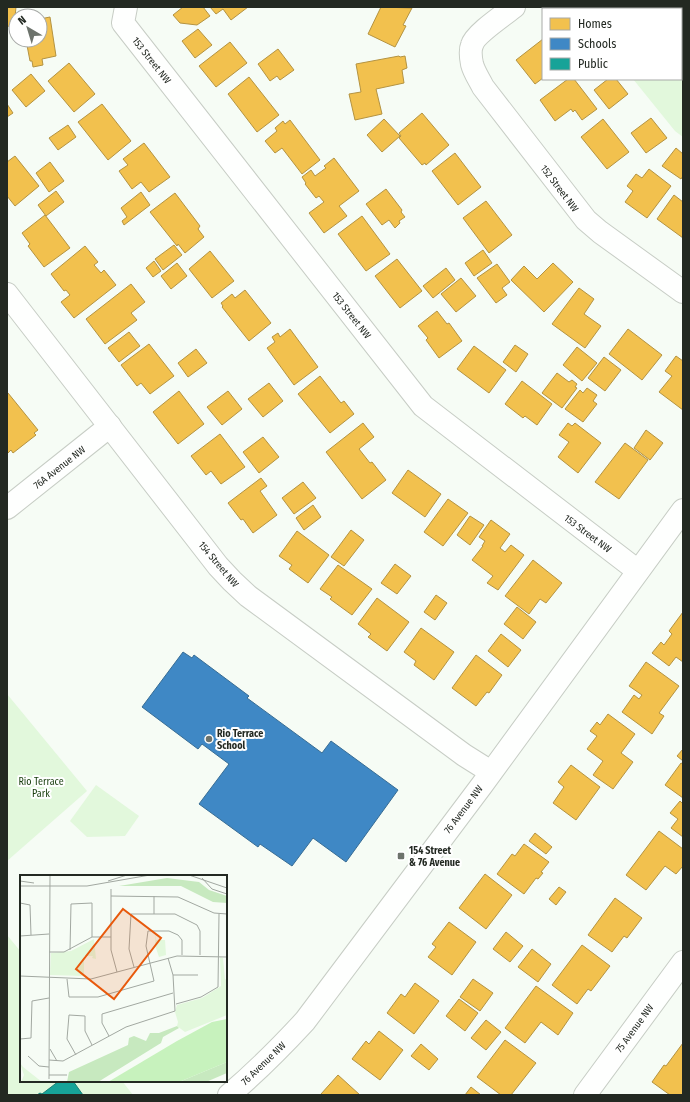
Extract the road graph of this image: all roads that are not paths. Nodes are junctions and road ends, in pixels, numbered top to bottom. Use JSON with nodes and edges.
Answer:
{"nodes":[{"id":1,"x":126,"y":7,"type":"edge"},
{"id":2,"x":514,"y":7,"type":"edge"},
{"id":3,"x":683,"y":292,"type":"edge"},
{"id":4,"x":7,"y":294,"type":"edge"},
{"id":5,"x":110,"y":426,"type":"junction"},
{"id":6,"x":7,"y":508,"type":"edge"},
{"id":7,"x":683,"y":510,"type":"edge"},
{"id":8,"x":638,"y":571,"type":"junction"},
{"id":9,"x":491,"y":772,"type":"junction"},
{"id":10,"x":683,"y":962,"type":"edge"},
{"id":11,"x":229,"y":1095,"type":"edge"},
{"id":12,"x":585,"y":1095,"type":"edge"}],
"edges":[{"from":1,"to":8,"type":"street","name":"153 Street NW"},
{"from":2,"to":3,"type":"street","name":"152 Street NW"},
{"from":4,"to":5,"type":"street","name":"154 Street NW"},
{"from":5,"to":6,"type":"street","name":"76A Avenue NW"},
{"from":5,"to":9,"type":"street","name":"154 Street NW"},
{"from":7,"to":8,"type":"street","name":"76 Avenue NW"},
{"from":8,"to":9,"type":"street","name":"76 Avenue NW"},
{"from":9,"to":11,"type":"street","name":"76 Avenue NW"},
{"from":10,"to":12,"type":"street","name":"75 Avenue NW"}]}
